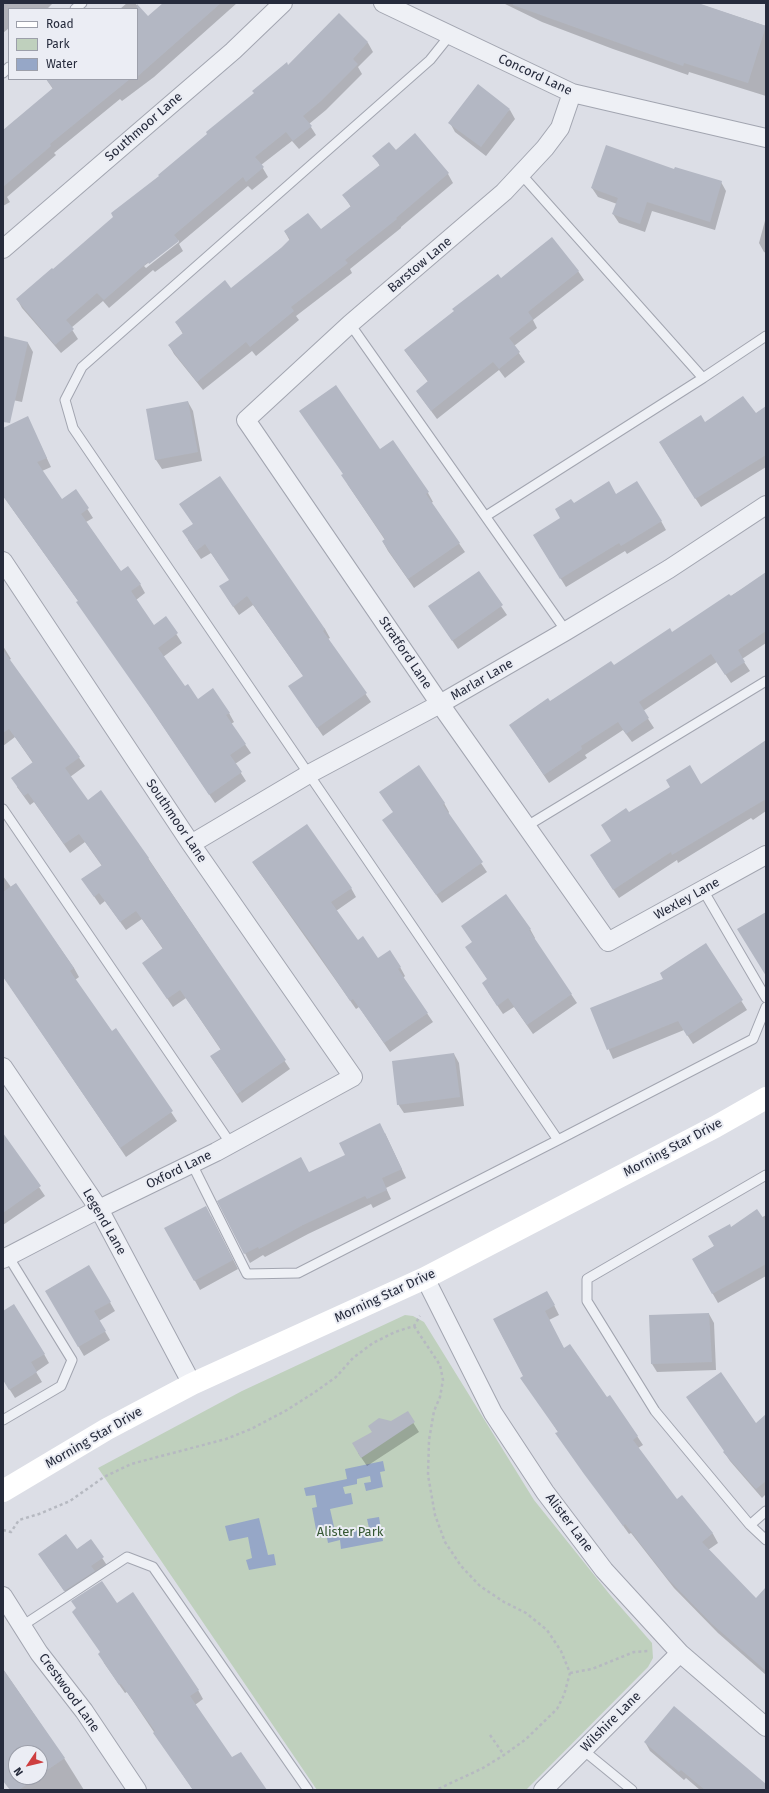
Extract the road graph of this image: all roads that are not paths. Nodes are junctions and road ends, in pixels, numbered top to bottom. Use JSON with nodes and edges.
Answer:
{"nodes":[{"id":1,"x":283,"y":3,"type":"edge"},
{"id":2,"x":383,"y":3,"type":"edge"},
{"id":3,"x":450,"y":35,"type":"junction"},
{"id":4,"x":572,"y":93,"type":"junction"},
{"id":5,"x":766,"y":138,"type":"edge"},
{"id":6,"x":521,"y":174,"type":"junction"},
{"id":7,"x":3,"y":250,"type":"edge"},
{"id":8,"x":350,"y":324,"type":"junction"},
{"id":9,"x":766,"y":336,"type":"edge"},
{"id":10,"x":703,"y":378,"type":"junction"},
{"id":11,"x":246,"y":420,"type":"joint"},
{"id":12,"x":766,"y":505,"type":"edge"},
{"id":13,"x":486,"y":516,"type":"junction"},
{"id":14,"x":3,"y":561,"type":"edge"},
{"id":15,"x":566,"y":631,"type":"junction"},
{"id":16,"x":766,"y":681,"type":"edge"},
{"id":17,"x":440,"y":704,"type":"junction"},
{"id":18,"x":309,"y":774,"type":"junction"},
{"id":19,"x":3,"y":809,"type":"edge"},
{"id":20,"x":527,"y":826,"type":"junction"},
{"id":21,"x":191,"y":844,"type":"junction"},
{"id":22,"x":766,"y":856,"type":"edge"},
{"id":23,"x":703,"y":890,"type":"junction"},
{"id":24,"x":608,"y":942,"type":"joint"},
{"id":25,"x":766,"y":998,"type":"edge"},
{"id":26,"x":766,"y":1007,"type":"edge"},
{"id":27,"x":3,"y":1067,"type":"edge"},
{"id":28,"x":353,"y":1077,"type":"joint"},
{"id":29,"x":766,"y":1098,"type":"edge"},
{"id":30,"x":558,"y":1140,"type":"junction"},
{"id":31,"x":231,"y":1144,"type":"junction"},
{"id":32,"x":192,"y":1164,"type":"junction"},
{"id":33,"x":766,"y":1175,"type":"edge"},
{"id":34,"x":99,"y":1209,"type":"junction"},
{"id":35,"x":5,"y":1258,"type":"edge"},
{"id":36,"x":425,"y":1278,"type":"junction"},
{"id":37,"x":192,"y":1384,"type":"junction"},
{"id":38,"x":3,"y":1420,"type":"edge"},
{"id":39,"x":3,"y":1491,"type":"edge"},
{"id":40,"x":766,"y":1511,"type":"edge"},
{"id":41,"x":750,"y":1526,"type":"junction"},
{"id":42,"x":766,"y":1540,"type":"edge"},
{"id":43,"x":3,"y":1596,"type":"edge"},
{"id":44,"x":22,"y":1626,"type":"junction"},
{"id":45,"x":680,"y":1654,"type":"junction"},
{"id":46,"x":766,"y":1727,"type":"edge"},
{"id":47,"x":583,"y":1750,"type":"junction"},
{"id":48,"x":137,"y":1790,"type":"edge"},
{"id":49,"x":308,"y":1790,"type":"edge"},
{"id":50,"x":543,"y":1790,"type":"edge"},
{"id":51,"x":632,"y":1790,"type":"edge"}],
"edges":[{"from":1,"to":7,"type":"street","name":"Southmoor Lane"},
{"from":2,"to":3,"type":"street","name":"Concord Lane"},
{"from":3,"to":4,"type":"street","name":"Concord Lane"},
{"from":3,"to":18,"type":"lane"},
{"from":4,"to":5,"type":"street","name":"Concord Lane"},
{"from":4,"to":6,"type":"street","name":"Barstow Lane"},
{"from":6,"to":8,"type":"street","name":"Barstow Lane"},
{"from":6,"to":10,"type":"lane"},
{"from":8,"to":11,"type":"street","name":"Barstow Lane"},
{"from":8,"to":13,"type":"lane"},
{"from":9,"to":10,"type":"lane"},
{"from":10,"to":13,"type":"lane"},
{"from":11,"to":17,"type":"street","name":"Stratford Lane"},
{"from":12,"to":15,"type":"street","name":"Marlar Lane"},
{"from":13,"to":15,"type":"lane"},
{"from":14,"to":21,"type":"street","name":"Southmoor Lane"},
{"from":15,"to":17,"type":"street","name":"Marlar Lane"},
{"from":16,"to":20,"type":"lane"},
{"from":17,"to":18,"type":"street","name":"Marlar Lane"},
{"from":17,"to":20,"type":"street","name":"Stratford Lane"},
{"from":18,"to":21,"type":"street","name":"Marlar Lane"},
{"from":18,"to":30,"type":"lane"},
{"from":19,"to":31,"type":"lane"},
{"from":20,"to":24,"type":"street","name":"Stratford Lane"},
{"from":21,"to":28,"type":"street","name":"Southmoor Lane"},
{"from":22,"to":23,"type":"street","name":"Wexley Lane"},
{"from":23,"to":24,"type":"street","name":"Wexley Lane"},
{"from":23,"to":25,"type":"lane"},
{"from":26,"to":30,"type":"lane"},
{"from":27,"to":34,"type":"street","name":"Legend Lane"},
{"from":28,"to":31,"type":"street","name":"Oxford Lane"},
{"from":29,"to":36,"type":"street","name":"Morning Star Drive"},
{"from":30,"to":32,"type":"lane"},
{"from":31,"to":32,"type":"street","name":"Oxford Lane"},
{"from":32,"to":34,"type":"street","name":"Oxford Lane"},
{"from":33,"to":41,"type":"lane"},
{"from":34,"to":35,"type":"street","name":"Oxford Lane"},
{"from":34,"to":37,"type":"street","name":"Legend Lane"},
{"from":35,"to":38,"type":"lane"},
{"from":36,"to":37,"type":"street","name":"Morning Star Drive"},
{"from":36,"to":45,"type":"street","name":"Alister Lane"},
{"from":37,"to":39,"type":"street","name":"Morning Star Drive"},
{"from":40,"to":41,"type":"lane"},
{"from":41,"to":42,"type":"lane"},
{"from":43,"to":44,"type":"street","name":"Crestwood Lane"},
{"from":44,"to":48,"type":"street","name":"Crestwood Lane"},
{"from":44,"to":49,"type":"lane"},
{"from":45,"to":46,"type":"street","name":"Alister Lane"},
{"from":45,"to":47,"type":"street","name":"Wilshire Lane"},
{"from":47,"to":50,"type":"street","name":"Wilshire Lane"},
{"from":47,"to":51,"type":"lane"}]}
